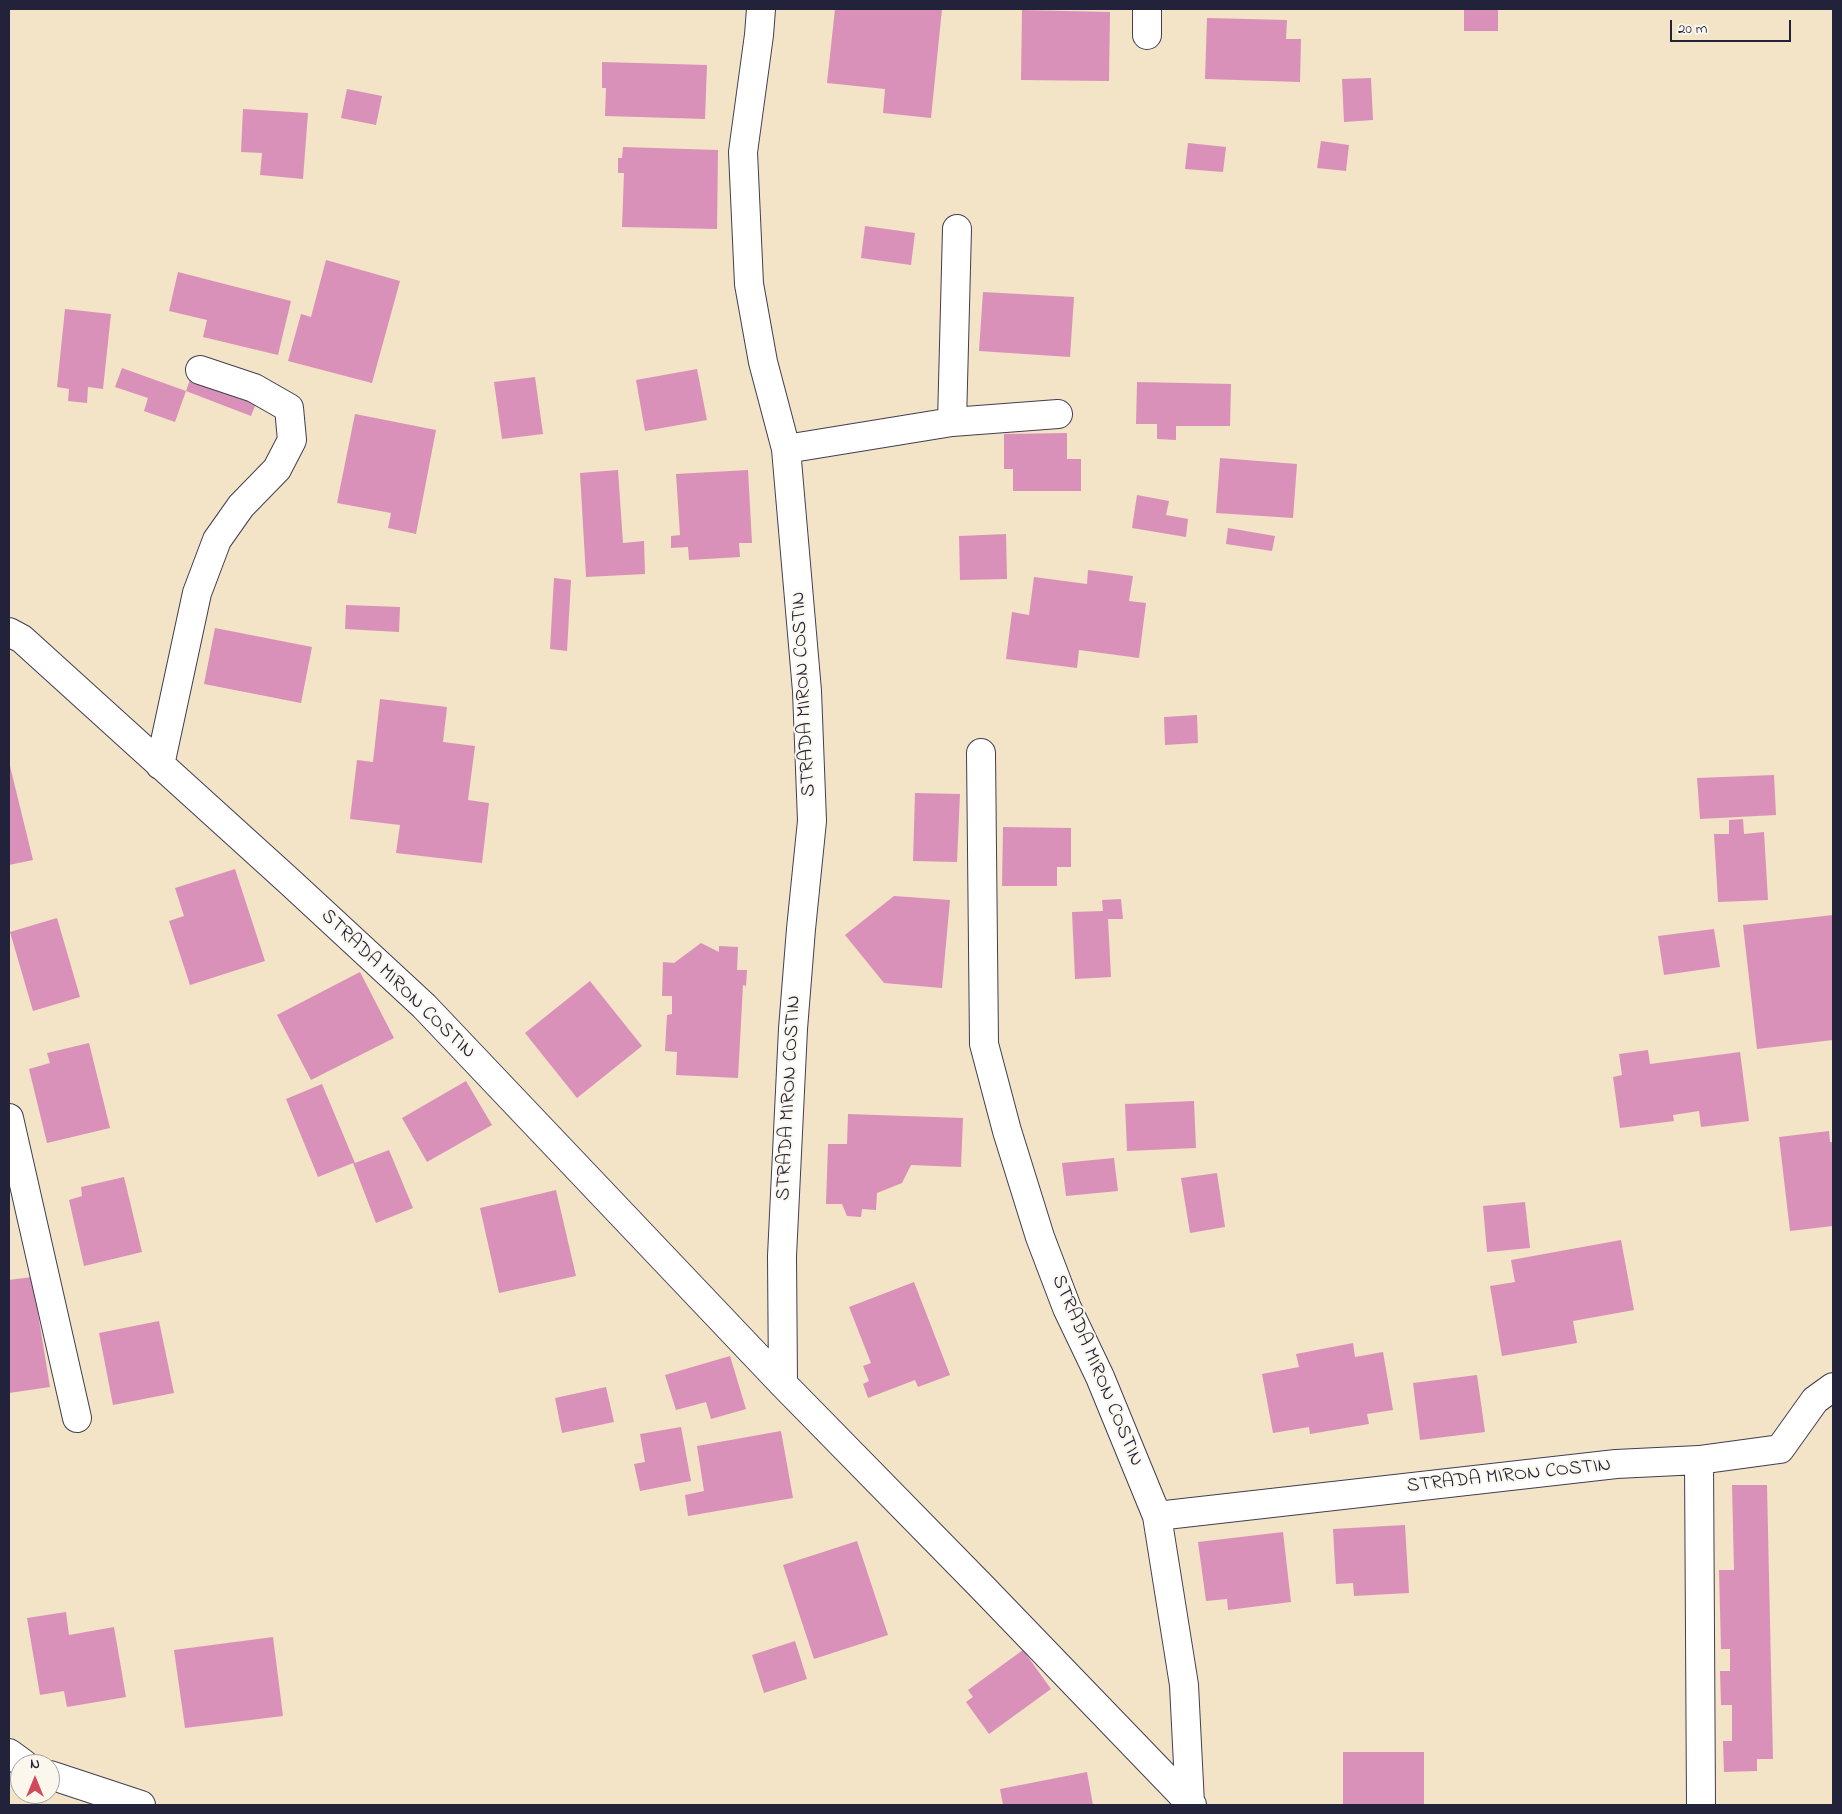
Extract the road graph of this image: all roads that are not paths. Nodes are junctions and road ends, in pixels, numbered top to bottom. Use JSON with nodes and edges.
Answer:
{"nodes":[{"id":1,"x":761,"y":9,"type":"edge"},
{"id":2,"x":1147,"y":9,"type":"edge"},
{"id":3,"x":1147,"y":35,"type":"dead end"},
{"id":4,"x":956,"y":229,"type":"dead end"},
{"id":5,"x":200,"y":370,"type":"dead end"},
{"id":6,"x":1058,"y":414,"type":"dead end"},
{"id":7,"x":952,"y":422,"type":"junction"},
{"id":8,"x":786,"y":449,"type":"junction"},
{"id":9,"x":9,"y":632,"type":"edge"},
{"id":10,"x":981,"y":752,"type":"dead end"},
{"id":11,"x":160,"y":765,"type":"junction"},
{"id":12,"x":9,"y":1118,"type":"edge"},
{"id":13,"x":783,"y":1384,"type":"junction"},
{"id":14,"x":1833,"y":1388,"type":"edge"},
{"id":15,"x":77,"y":1418,"type":"dead end"},
{"id":16,"x":1699,"y":1460,"type":"junction"},
{"id":17,"x":1157,"y":1516,"type":"junction"},
{"id":18,"x":60,"y":1778,"type":"edge"},
{"id":19,"x":140,"y":1805,"type":"edge"},
{"id":20,"x":1191,"y":1805,"type":"edge"},
{"id":21,"x":1702,"y":1805,"type":"edge"}],
"edges":[{"from":1,"to":8,"type":"street","name":"STRADA MIRON COSTIN"},
{"from":2,"to":3,"type":"street"},
{"from":4,"to":7,"type":"street"},
{"from":5,"to":11,"type":"street"},
{"from":6,"to":7,"type":"street"},
{"from":7,"to":8,"type":"street"},
{"from":8,"to":13,"type":"street","name":"STRADA MIRON COSTIN"},
{"from":9,"to":11,"type":"street","name":"STRADA MIRON COSTIN"},
{"from":10,"to":17,"type":"street","name":"STRADA MIRON COSTIN"},
{"from":11,"to":13,"type":"street","name":"STRADA MIRON COSTIN"},
{"from":12,"to":15,"type":"street"},
{"from":13,"to":20,"type":"street","name":"STRADA MIRON COSTIN"},
{"from":14,"to":16,"type":"street","name":"STRADA MIRON COSTIN"},
{"from":16,"to":17,"type":"street","name":"STRADA MIRON COSTIN"},
{"from":16,"to":21,"type":"street"},
{"from":17,"to":20,"type":"street","name":"STRADA MIRON COSTIN"},
{"from":18,"to":19,"type":"street"}]}
